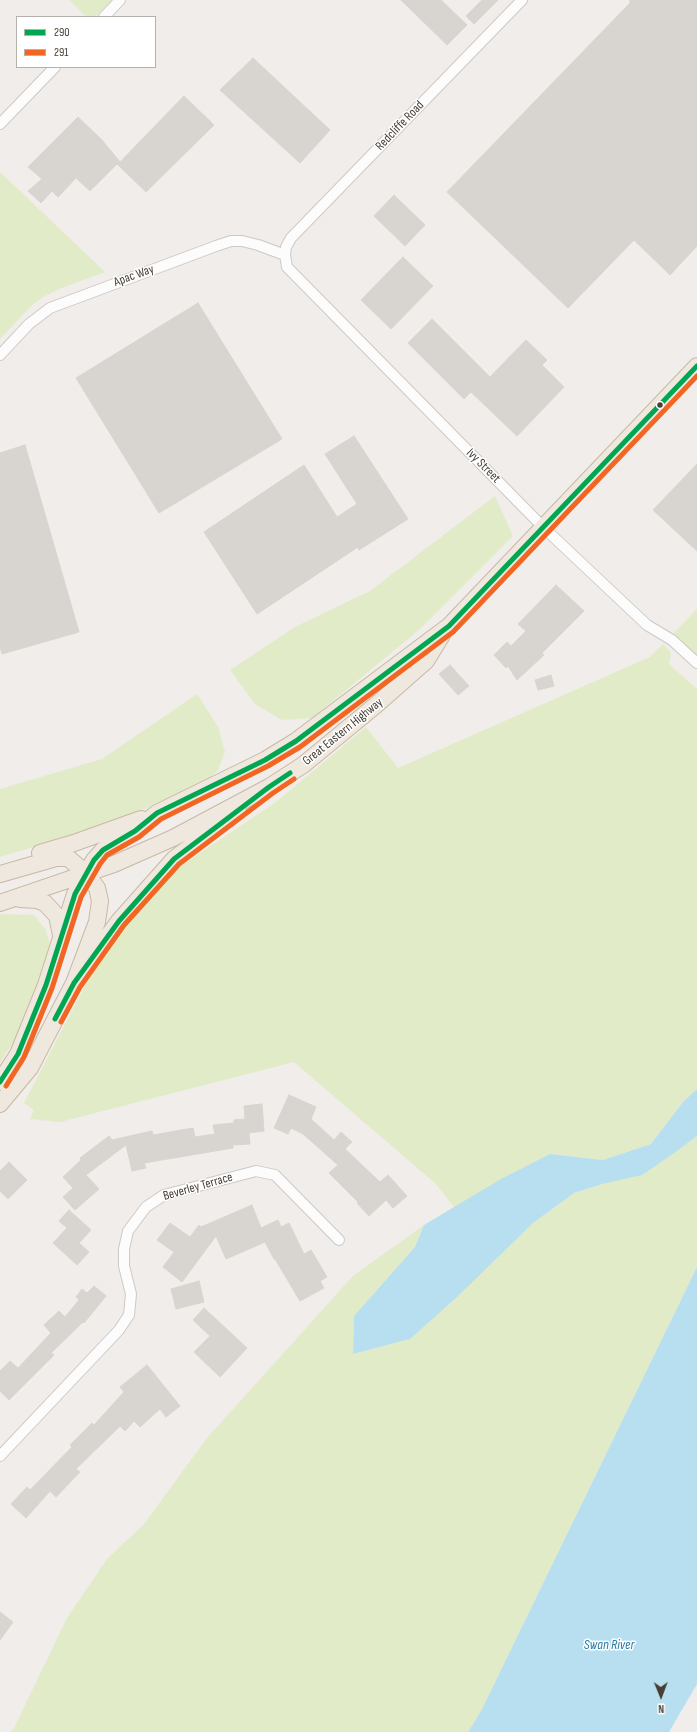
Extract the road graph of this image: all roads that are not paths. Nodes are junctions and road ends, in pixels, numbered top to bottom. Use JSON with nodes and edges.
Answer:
{"nodes":[{"id":1,"x":120,"y":0,"type":"edge"},
{"id":2,"x":522,"y":0,"type":"edge"},
{"id":3,"x":105,"y":16,"type":"edge"},
{"id":4,"x":54,"y":68,"type":"edge"},
{"id":5,"x":0,"y":124,"type":"edge"},
{"id":6,"x":285,"y":255,"type":"junction"},
{"id":7,"x":0,"y":355,"type":"edge"},
{"id":8,"x":697,"y":366,"type":"edge"},
{"id":9,"x":543,"y":527,"type":"junction"},
{"id":10,"x":449,"y":626,"type":"junction"},
{"id":11,"x":697,"y":663,"type":"edge"},
{"id":12,"x":269,"y":787,"type":"junction"},
{"id":13,"x":157,"y":812,"type":"junction"},
{"id":14,"x":0,"y":865,"type":"edge"},
{"id":15,"x":86,"y":873,"type":"junction"},
{"id":16,"x":0,"y":874,"type":"edge"},
{"id":17,"x":16,"y":898,"type":"junction"},
{"id":18,"x":0,"y":903,"type":"edge"},
{"id":19,"x":61,"y":937,"type":"junction"},
{"id":20,"x":74,"y":984,"type":"junction"},
{"id":21,"x":0,"y":1082,"type":"edge"},
{"id":22,"x":0,"y":1104,"type":"edge"},
{"id":23,"x":339,"y":1240,"type":"dead end"},
{"id":24,"x":0,"y":1456,"type":"edge"}],
"edges":[{"from":1,"to":3,"type":"street"},
{"from":2,"to":6,"type":"street","name":"Redcliffe Road"},
{"from":4,"to":5,"type":"street"},
{"from":6,"to":7,"type":"street","name":"Apac Way"},
{"from":6,"to":9,"type":"street","name":"Ivy Street"},
{"from":8,"to":9,"type":"highway","name":"Great Eastern Highway"},
{"from":9,"to":10,"type":"highway","name":"Great Eastern Highway"},
{"from":9,"to":11,"type":"street","name":"Ivy Street"},
{"from":10,"to":12,"type":"highway","name":"Great Eastern Highway"},
{"from":10,"to":13,"type":"highway","name":"Great Eastern Highway"},
{"from":12,"to":15,"type":"highway","name":"Great Eastern Highway"},
{"from":12,"to":20,"type":"highway"},
{"from":13,"to":14,"type":"highway"},
{"from":13,"to":15,"type":"highway","name":"Great Eastern Highway"},
{"from":15,"to":16,"type":"highway"},
{"from":15,"to":17,"type":"highway"},
{"from":15,"to":19,"type":"highway","name":"Great Eastern Highway"},
{"from":15,"to":20,"type":"highway"},
{"from":17,"to":18,"type":"highway"},
{"from":17,"to":19,"type":"highway"},
{"from":19,"to":21,"type":"highway","name":"Great Eastern Highway"},
{"from":20,"to":22,"type":"highway"},
{"from":23,"to":24,"type":"street","name":"Beverley Terrace"}]}
